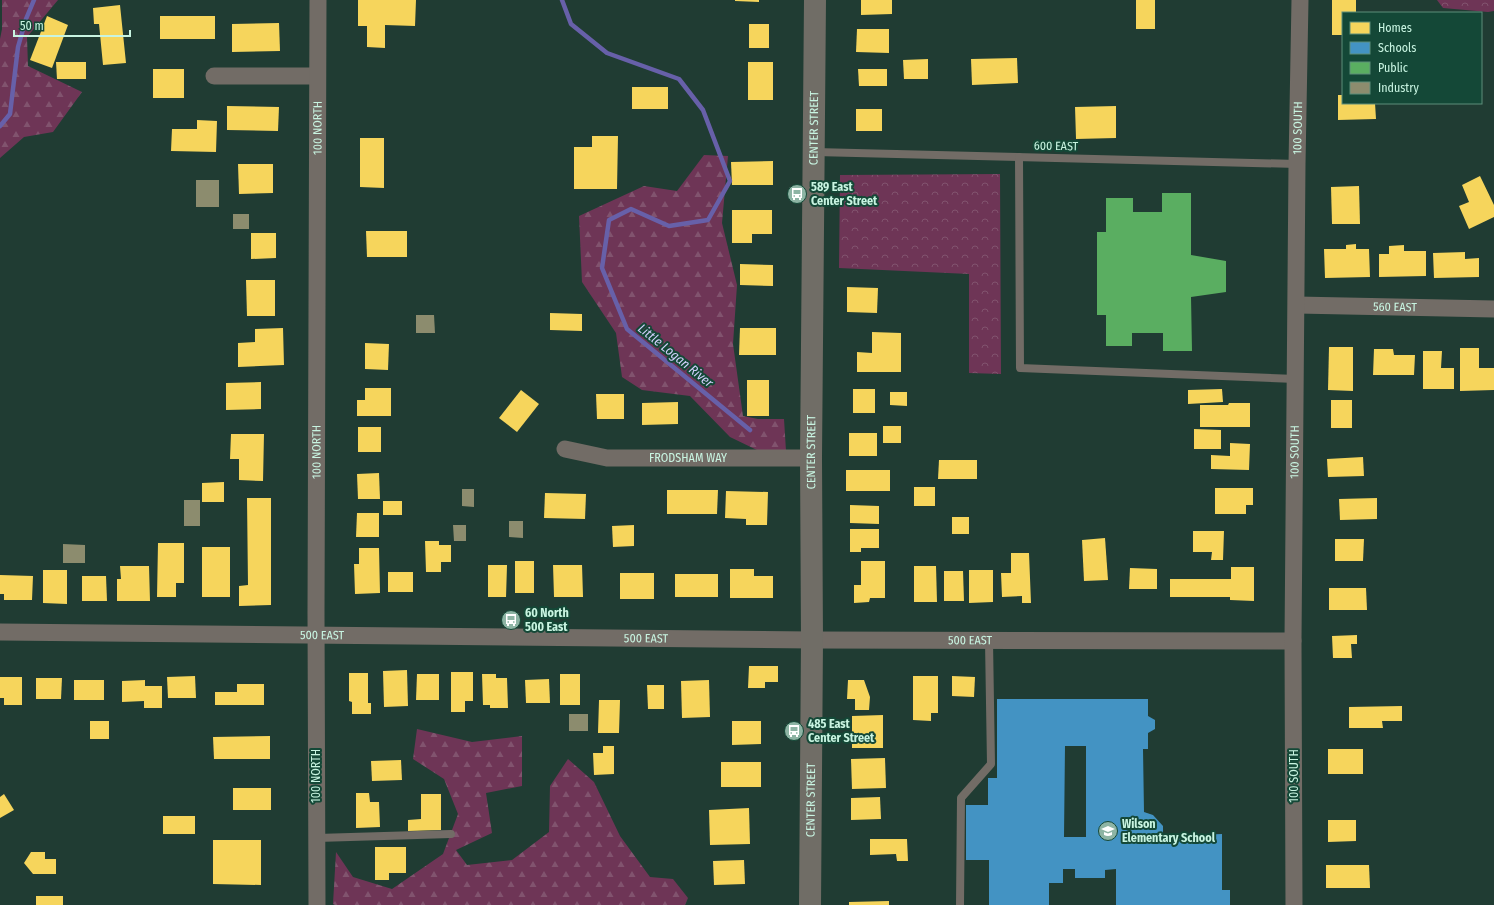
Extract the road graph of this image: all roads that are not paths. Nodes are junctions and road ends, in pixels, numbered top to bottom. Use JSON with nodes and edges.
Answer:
{"nodes":[{"id":1,"x":318,"y":0,"type":"edge"},
{"id":2,"x":815,"y":0,"type":"edge"},
{"id":3,"x":1300,"y":0,"type":"edge"},
{"id":4,"x":214,"y":76,"type":"dead end"},
{"id":5,"x":317,"y":76,"type":"junction"},
{"id":6,"x":815,"y":152,"type":"junction"},
{"id":7,"x":1019,"y":157,"type":"junction"},
{"id":8,"x":1297,"y":164,"type":"junction"},
{"id":9,"x":1297,"y":306,"type":"junction"},
{"id":10,"x":1494,"y":308,"type":"edge"},
{"id":11,"x":1296,"y":379,"type":"junction"},
{"id":12,"x":565,"y":449,"type":"dead end"},
{"id":13,"x":812,"y":458,"type":"junction"},
{"id":14,"x":0,"y":632,"type":"edge"},
{"id":15,"x":316,"y":634,"type":"junction"},
{"id":16,"x":812,"y":640,"type":"junction"},
{"id":17,"x":989,"y":641,"type":"junction"},
{"id":18,"x":1293,"y":641,"type":"junction"},
{"id":19,"x":451,"y":834,"type":"dead end"},
{"id":20,"x":317,"y":838,"type":"junction"},
{"id":21,"x":316,"y":905,"type":"edge"},
{"id":22,"x":810,"y":905,"type":"edge"},
{"id":23,"x":960,"y":905,"type":"edge"},
{"id":24,"x":1294,"y":905,"type":"edge"}],
"edges":[{"from":1,"to":5,"type":"street","name":"100 NORTH"},
{"from":2,"to":6,"type":"street","name":"CENTER STREET"},
{"from":3,"to":8,"type":"street","name":"100 SOUTH"},
{"from":4,"to":5,"type":"street"},
{"from":5,"to":15,"type":"street","name":"100 NORTH"},
{"from":6,"to":7,"type":"lane","name":"600 EAST"},
{"from":6,"to":13,"type":"street","name":"CENTER STREET"},
{"from":7,"to":8,"type":"lane","name":"600 EAST"},
{"from":7,"to":11,"type":"lane"},
{"from":8,"to":9,"type":"street","name":"100 SOUTH"},
{"from":9,"to":10,"type":"street","name":"560 EAST"},
{"from":9,"to":11,"type":"street","name":"100 SOUTH"},
{"from":11,"to":18,"type":"street","name":"100 SOUTH"},
{"from":12,"to":13,"type":"street","name":"FRODSHAM WAY"},
{"from":13,"to":16,"type":"street","name":"CENTER STREET"},
{"from":14,"to":15,"type":"street","name":"500 EAST"},
{"from":15,"to":16,"type":"street","name":"500 EAST"},
{"from":15,"to":20,"type":"street","name":"100 NORTH"},
{"from":16,"to":17,"type":"street","name":"500 EAST"},
{"from":16,"to":22,"type":"street","name":"CENTER STREET"},
{"from":17,"to":18,"type":"street","name":"500 EAST"},
{"from":17,"to":23,"type":"lane"},
{"from":18,"to":24,"type":"street","name":"100 SOUTH"},
{"from":19,"to":20,"type":"lane"},
{"from":20,"to":21,"type":"street","name":"100 NORTH"}]}
